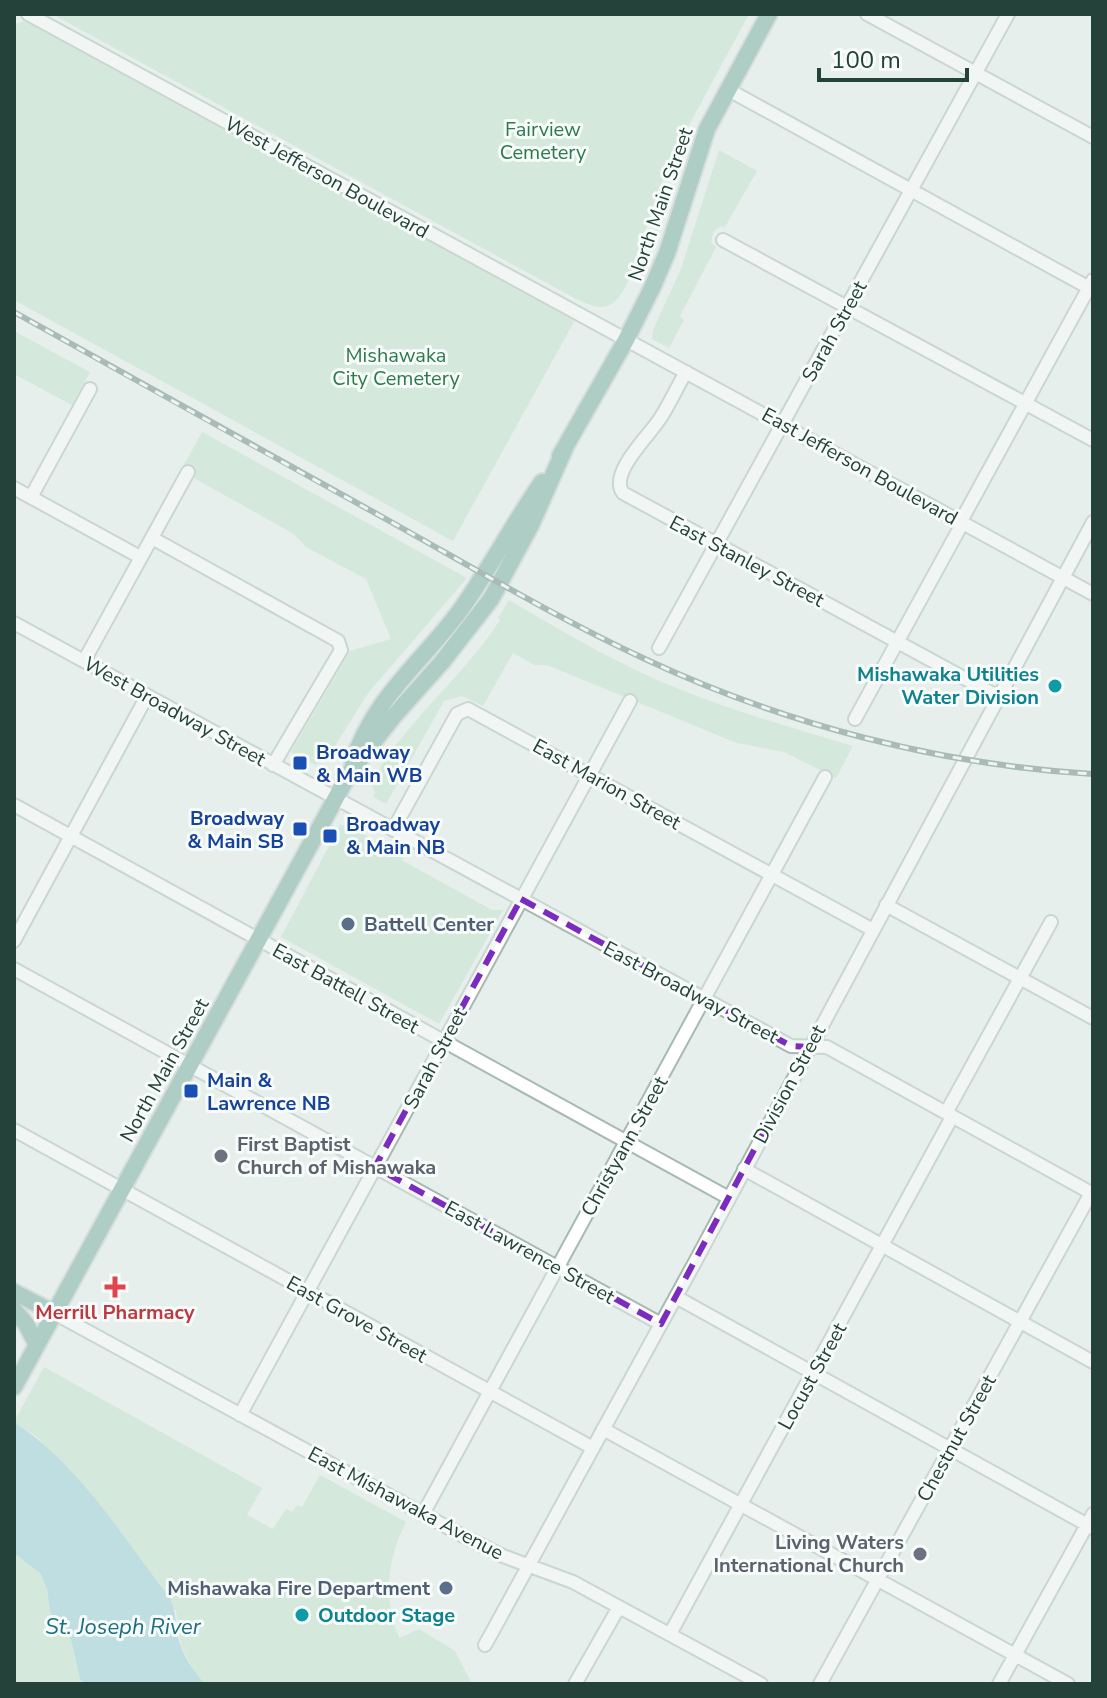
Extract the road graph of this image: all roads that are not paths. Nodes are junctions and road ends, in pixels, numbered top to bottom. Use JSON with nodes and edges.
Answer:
{"nodes":[{"id":1,"x":28,"y":14,"type":"edge"},
{"id":2,"x":769,"y":14,"type":"edge"},
{"id":3,"x":867,"y":14,"type":"edge"},
{"id":4,"x":1008,"y":14,"type":"edge"},
{"id":5,"x":975,"y":73,"type":"junction"},
{"id":6,"x":727,"y":89,"type":"junction"},
{"id":7,"x":1093,"y":137,"type":"edge"},
{"id":8,"x":911,"y":191,"type":"junction"},
{"id":9,"x":723,"y":240,"type":"dead end"},
{"id":10,"x":1092,"y":286,"type":"edge"},
{"id":11,"x":847,"y":308,"type":"junction"},
{"id":12,"x":626,"y":340,"type":"junction"},
{"id":13,"x":686,"y":372,"type":"junction"},
{"id":14,"x":90,"y":389,"type":"dead end"},
{"id":15,"x":1024,"y":405,"type":"junction"},
{"id":16,"x":782,"y":424,"type":"junction"},
{"id":17,"x":1093,"y":440,"type":"edge"},
{"id":18,"x":188,"y":472,"type":"dead end"},
{"id":19,"x":15,"y":491,"type":"edge"},
{"id":20,"x":31,"y":497,"type":"junction"},
{"id":21,"x":962,"y":522,"type":"junction"},
{"id":22,"x":1093,"y":522,"type":"edge"},
{"id":23,"x":152,"y":538,"type":"junction"},
{"id":24,"x":716,"y":544,"type":"junction"},
{"id":25,"x":140,"y":557,"type":"junction"},
{"id":26,"x":1063,"y":577,"type":"junction"},
{"id":27,"x":1093,"y":594,"type":"edge"},
{"id":28,"x":14,"y":623,"type":"edge"},
{"id":29,"x":898,"y":642,"type":"junction"},
{"id":30,"x":659,"y":648,"type":"dead end"},
{"id":31,"x":84,"y":661,"type":"junction"},
{"id":32,"x":147,"y":696,"type":"junction"},
{"id":33,"x":997,"y":696,"type":"junction"},
{"id":34,"x":630,"y":701,"type":"dead end"},
{"id":35,"x":855,"y":719,"type":"dead end"},
{"id":36,"x":273,"y":765,"type":"junction"},
{"id":37,"x":589,"y":775,"type":"junction"},
{"id":38,"x":825,"y":777,"type":"dead end"},
{"id":39,"x":335,"y":799,"type":"junction"},
{"id":40,"x":14,"y":805,"type":"edge"},
{"id":41,"x":393,"y":830,"type":"junction"},
{"id":42,"x":71,"y":836,"type":"junction"},
{"id":43,"x":771,"y":874,"type":"junction"},
{"id":44,"x":521,"y":899,"type":"junction"},
{"id":45,"x":886,"y":905,"type":"junction"},
{"id":46,"x":1051,"y":922,"type":"dead end"},
{"id":47,"x":873,"y":930,"type":"junction"},
{"id":48,"x":258,"y":940,"type":"junction"},
{"id":49,"x":14,"y":941,"type":"edge"},
{"id":50,"x":14,"y":969,"type":"edge"},
{"id":51,"x":1021,"y":978,"type":"junction"},
{"id":52,"x":704,"y":999,"type":"junction"},
{"id":53,"x":1093,"y":1018,"type":"edge"},
{"id":54,"x":443,"y":1041,"type":"junction"},
{"id":55,"x":809,"y":1047,"type":"junction"},
{"id":56,"x":190,"y":1065,"type":"junction"},
{"id":57,"x":949,"y":1115,"type":"junction"},
{"id":58,"x":14,"y":1130,"type":"edge"},
{"id":59,"x":625,"y":1143,"type":"junction"},
{"id":60,"x":375,"y":1167,"type":"junction"},
{"id":61,"x":744,"y":1169,"type":"junction"},
{"id":62,"x":122,"y":1190,"type":"junction"},
{"id":63,"x":1092,"y":1193,"type":"edge"},
{"id":64,"x":729,"y":1198,"type":"junction"},
{"id":65,"x":883,"y":1246,"type":"junction"},
{"id":66,"x":557,"y":1267,"type":"junction"},
{"id":67,"x":14,"y":1292,"type":"edge"},
{"id":68,"x":307,"y":1292,"type":"junction"},
{"id":69,"x":676,"y":1297,"type":"junction"},
{"id":70,"x":14,"y":1310,"type":"edge"},
{"id":71,"x":54,"y":1313,"type":"junction"},
{"id":72,"x":1020,"y":1322,"type":"junction"},
{"id":73,"x":661,"y":1324,"type":"junction"},
{"id":74,"x":37,"y":1345,"type":"junction"},
{"id":75,"x":1093,"y":1362,"type":"edge"},
{"id":76,"x":814,"y":1374,"type":"junction"},
{"id":77,"x":14,"y":1387,"type":"edge"},
{"id":78,"x":489,"y":1392,"type":"junction"},
{"id":79,"x":240,"y":1415,"type":"junction"},
{"id":80,"x":603,"y":1429,"type":"junction"},
{"id":81,"x":593,"y":1448,"type":"junction"},
{"id":82,"x":950,"y":1449,"type":"junction"},
{"id":83,"x":741,"y":1505,"type":"junction"},
{"id":84,"x":423,"y":1514,"type":"junction"},
{"id":85,"x":1091,"y":1522,"type":"edge"},
{"id":86,"x":529,"y":1565,"type":"junction"},
{"id":87,"x":878,"y":1579,"type":"junction"},
{"id":88,"x":619,"y":1607,"type":"junction"},
{"id":89,"x":670,"y":1634,"type":"junction"},
{"id":90,"x":485,"y":1645,"type":"dead end"},
{"id":91,"x":1015,"y":1656,"type":"junction"},
{"id":92,"x":753,"y":1682,"type":"edge"},
{"id":93,"x":575,"y":1684,"type":"edge"},
{"id":94,"x":820,"y":1684,"type":"edge"},
{"id":95,"x":999,"y":1684,"type":"edge"},
{"id":96,"x":1068,"y":1684,"type":"edge"}],
"edges":[{"from":1,"to":12,"type":"street","name":"West Jefferson Boulevard"},
{"from":2,"to":6,"type":"main road","name":"North Main Street"},
{"from":3,"to":5,"type":"street"},
{"from":4,"to":5,"type":"street","name":"Sarah Street"},
{"from":5,"to":7,"type":"street"},
{"from":5,"to":8,"type":"street","name":"Sarah Street"},
{"from":6,"to":8,"type":"street"},
{"from":6,"to":12,"type":"main road","name":"North Main Street"},
{"from":8,"to":10,"type":"street"},
{"from":8,"to":11,"type":"street","name":"Sarah Street"},
{"from":9,"to":11,"type":"street"},
{"from":10,"to":15,"type":"street"},
{"from":11,"to":15,"type":"street"},
{"from":11,"to":16,"type":"street","name":"Sarah Street"},
{"from":12,"to":13,"type":"street","name":"East Jefferson Boulevard"},
{"from":12,"to":39,"type":"main road","name":"North Main Street"},
{"from":13,"to":16,"type":"street","name":"East Jefferson Boulevard"},
{"from":13,"to":24,"type":"street","name":"East Stanley Street"},
{"from":14,"to":20,"type":"street"},
{"from":15,"to":17,"type":"street"},
{"from":15,"to":21,"type":"street"},
{"from":16,"to":21,"type":"street","name":"East Jefferson Boulevard"},
{"from":16,"to":24,"type":"street","name":"Sarah Street"},
{"from":18,"to":23,"type":"street"},
{"from":19,"to":20,"type":"street"},
{"from":20,"to":25,"type":"street"},
{"from":21,"to":26,"type":"street","name":"East Jefferson Boulevard"},
{"from":21,"to":29,"type":"street"},
{"from":22,"to":26,"type":"street","name":"Division Street"},
{"from":23,"to":25,"type":"street"},
{"from":23,"to":36,"type":"street"},
{"from":24,"to":29,"type":"street","name":"East Stanley Street"},
{"from":24,"to":30,"type":"street","name":"Sarah Street"},
{"from":25,"to":31,"type":"street"},
{"from":26,"to":27,"type":"street","name":"East Jefferson Boulevard"},
{"from":26,"to":33,"type":"street","name":"Division Street"},
{"from":28,"to":31,"type":"street","name":"West Broadway Street"},
{"from":29,"to":33,"type":"street","name":"East Stanley Street"},
{"from":29,"to":35,"type":"street"},
{"from":31,"to":32,"type":"street","name":"West Broadway Street"},
{"from":32,"to":36,"type":"street","name":"West Broadway Street"},
{"from":32,"to":42,"type":"street"},
{"from":33,"to":45,"type":"street","name":"Division Street"},
{"from":34,"to":37,"type":"street","name":"Sarah Street"},
{"from":36,"to":39,"type":"street","name":"West Broadway Street"},
{"from":37,"to":41,"type":"street","name":"East Marion Street"},
{"from":37,"to":43,"type":"street","name":"East Marion Street"},
{"from":37,"to":44,"type":"street","name":"Sarah Street"},
{"from":38,"to":43,"type":"street","name":"Christyann Street"},
{"from":39,"to":41,"type":"street","name":"East Broadway Street"},
{"from":39,"to":48,"type":"main road","name":"North Main Street"},
{"from":40,"to":42,"type":"street","name":"East Battell Street"},
{"from":41,"to":44,"type":"street","name":"East Broadway Street"},
{"from":42,"to":48,"type":"street","name":"East Battell Street"},
{"from":42,"to":49,"type":"street"},
{"from":43,"to":47,"type":"street","name":"East Marion Street"},
{"from":43,"to":52,"type":"street","name":"Christyann Street"},
{"from":44,"to":52,"type":"street","name":"East Broadway Street"},
{"from":44,"to":54,"type":"street","name":"Sarah Street"},
{"from":45,"to":47,"type":"street","name":"Division Street"},
{"from":45,"to":51,"type":"street"},
{"from":46,"to":51,"type":"street","name":"Locust Street"},
{"from":47,"to":55,"type":"street","name":"Division Street"},
{"from":48,"to":54,"type":"street","name":"East Battell Street"},
{"from":48,"to":56,"type":"main road","name":"North Main Street"},
{"from":50,"to":56,"type":"street","name":"East Lawrence Street"},
{"from":51,"to":53,"type":"street"},
{"from":51,"to":57,"type":"street","name":"Locust Street"},
{"from":52,"to":55,"type":"street","name":"East Broadway Street"},
{"from":52,"to":59,"type":"street","name":"Christyann Street"},
{"from":54,"to":59,"type":"street","name":"East Battell Street"},
{"from":54,"to":60,"type":"street","name":"Sarah Street"},
{"from":55,"to":57,"type":"street","name":"East Broadway Street"},
{"from":55,"to":61,"type":"street","name":"Division Street"},
{"from":56,"to":60,"type":"street","name":"East Lawrence Street"},
{"from":56,"to":62,"type":"main road","name":"North Main Street"},
{"from":57,"to":63,"type":"street","name":"East Broadway Street"},
{"from":57,"to":65,"type":"street","name":"Locust Street"},
{"from":58,"to":62,"type":"street","name":"East Grove Street"},
{"from":59,"to":64,"type":"street","name":"East Battell Street"},
{"from":59,"to":66,"type":"street","name":"Christyann Street"},
{"from":60,"to":66,"type":"street","name":"East Lawrence Street"},
{"from":60,"to":68,"type":"street","name":"Sarah Street"},
{"from":61,"to":64,"type":"street","name":"Division Street"},
{"from":61,"to":65,"type":"street"},
{"from":62,"to":68,"type":"street","name":"East Grove Street"},
{"from":62,"to":71,"type":"main road","name":"North Main Street"},
{"from":63,"to":72,"type":"street","name":"Chestnut Street"},
{"from":64,"to":69,"type":"street","name":"Division Street"},
{"from":65,"to":72,"type":"street"},
{"from":65,"to":76,"type":"street","name":"Locust Street"},
{"from":66,"to":73,"type":"street","name":"East Lawrence Street"},
{"from":66,"to":78,"type":"street","name":"Christyann Street"},
{"from":67,"to":71,"type":"main road"},
{"from":68,"to":78,"type":"street","name":"East Grove Street"},
{"from":68,"to":79,"type":"street","name":"Sarah Street"},
{"from":69,"to":73,"type":"street","name":"Division Street"},
{"from":69,"to":76,"type":"street"},
{"from":70,"to":74,"type":"main road"},
{"from":71,"to":74,"type":"main road","name":"North Main Street"},
{"from":71,"to":79,"type":"street","name":"East Mishawaka Avenue"},
{"from":72,"to":75,"type":"street"},
{"from":72,"to":82,"type":"street","name":"Chestnut Street"},
{"from":73,"to":80,"type":"street","name":"Division Street"},
{"from":74,"to":77,"type":"main road","name":"North Main Street"},
{"from":76,"to":82,"type":"street"},
{"from":76,"to":83,"type":"street","name":"Locust Street"},
{"from":78,"to":81,"type":"street","name":"East Grove Street"},
{"from":78,"to":84,"type":"street","name":"Christyann Street"},
{"from":79,"to":84,"type":"street","name":"East Mishawaka Avenue"},
{"from":80,"to":81,"type":"street","name":"Division Street"},
{"from":80,"to":83,"type":"street"},
{"from":81,"to":86,"type":"street","name":"Division Street"},
{"from":82,"to":85,"type":"street"},
{"from":82,"to":87,"type":"street","name":"Chestnut Street"},
{"from":83,"to":87,"type":"street"},
{"from":83,"to":89,"type":"street","name":"Locust Street"},
{"from":84,"to":86,"type":"street","name":"East Mishawaka Avenue"},
{"from":85,"to":91,"type":"street"},
{"from":86,"to":88,"type":"street","name":"East Mishawaka Avenue"},
{"from":86,"to":90,"type":"street","name":"Division Street"},
{"from":87,"to":91,"type":"street"},
{"from":87,"to":94,"type":"street","name":"Chestnut Street"},
{"from":88,"to":89,"type":"street","name":"East Mishawaka Avenue"},
{"from":88,"to":93,"type":"street"},
{"from":89,"to":92,"type":"street","name":"East Mishawaka Avenue"},
{"from":91,"to":95,"type":"street"},
{"from":91,"to":96,"type":"street"}]}
